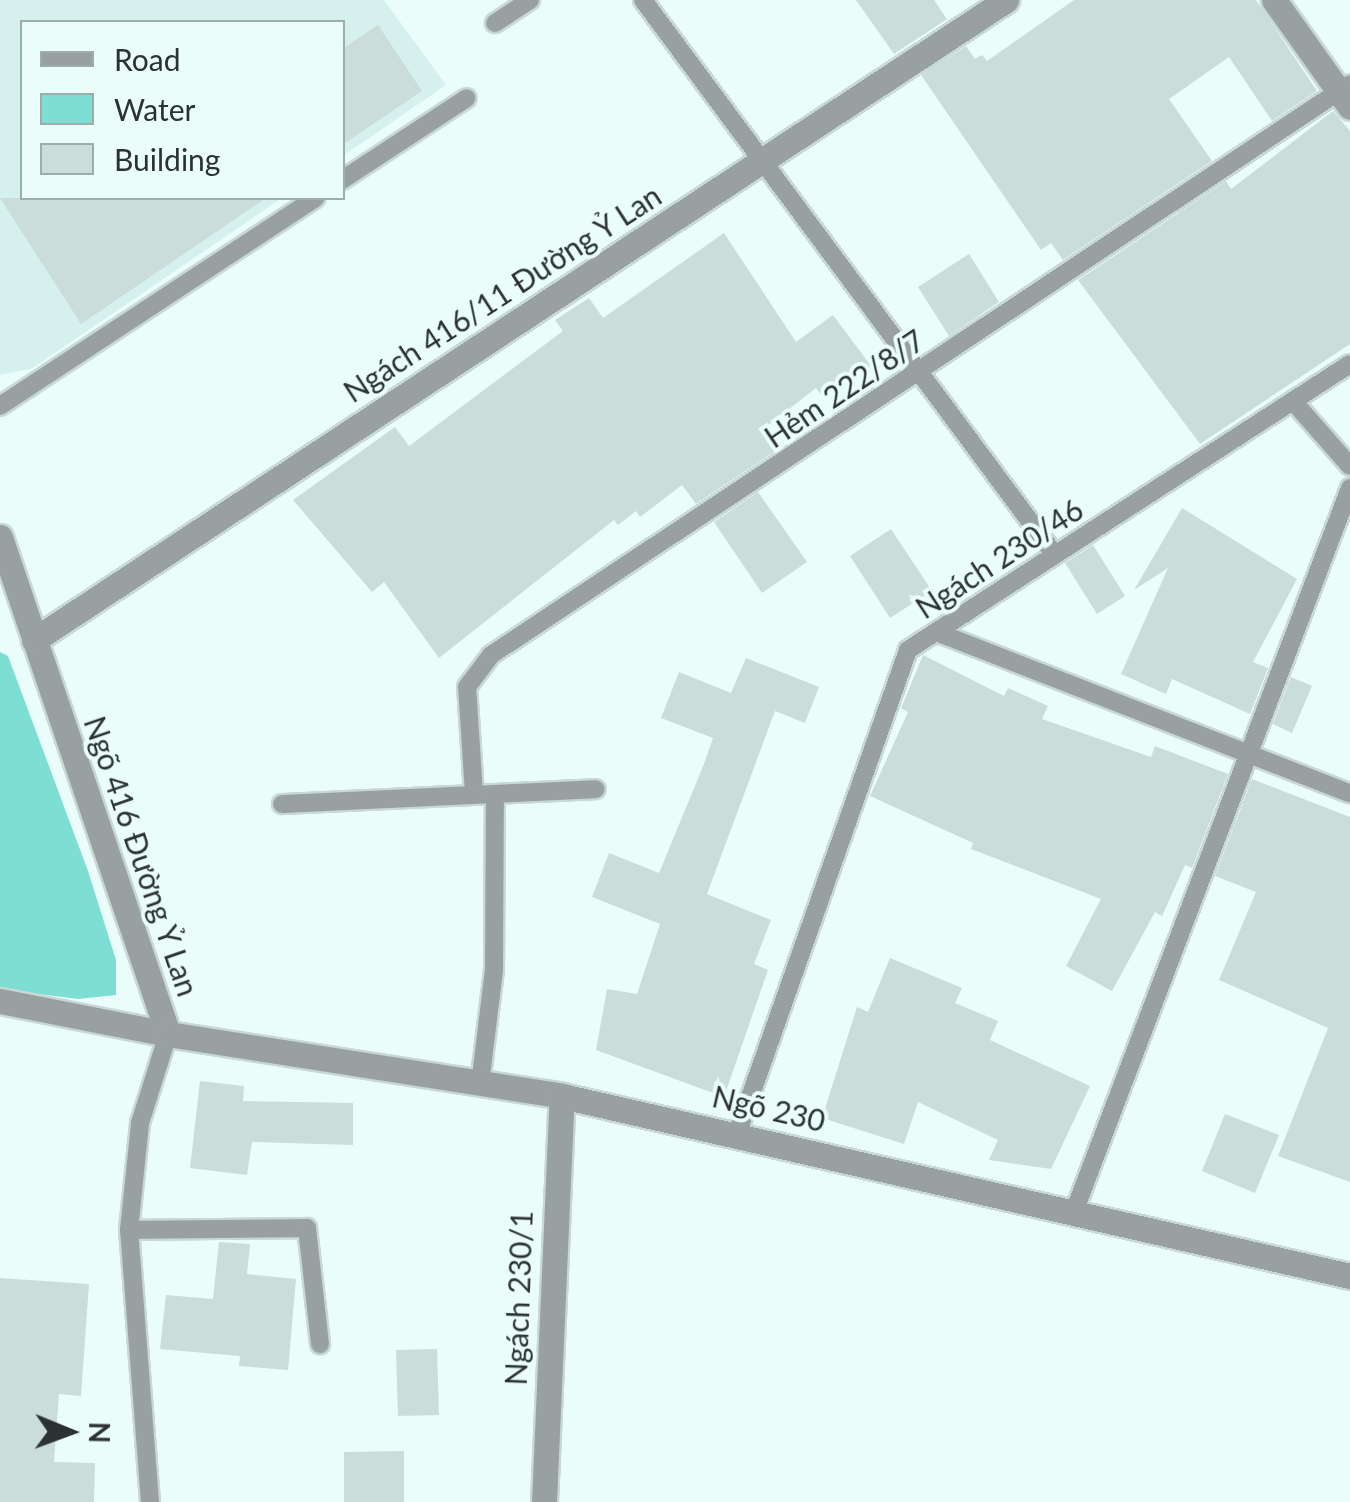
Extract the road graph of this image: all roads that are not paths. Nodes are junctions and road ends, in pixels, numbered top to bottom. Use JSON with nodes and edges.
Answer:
{"nodes":[{"id":1,"x":530,"y":0,"type":"edge"},
{"id":2,"x":643,"y":0,"type":"edge"},
{"id":3,"x":1006,"y":0,"type":"edge"},
{"id":4,"x":1274,"y":0,"type":"edge"},
{"id":5,"x":495,"y":23,"type":"dead end"},
{"id":6,"x":1346,"y":94,"type":"edge"},
{"id":7,"x":467,"y":98,"type":"dead end"},
{"id":8,"x":762,"y":160,"type":"junction"},
{"id":9,"x":345,"y":178,"type":"edge"},
{"id":10,"x":313,"y":200,"type":"edge"},
{"id":11,"x":1350,"y":364,"type":"edge"},
{"id":12,"x":918,"y":371,"type":"junction"},
{"id":13,"x":1294,"y":400,"type":"junction"},
{"id":14,"x":0,"y":406,"type":"edge"},
{"id":15,"x":1350,"y":466,"type":"edge"},
{"id":16,"x":1350,"y":488,"type":"edge"},
{"id":17,"x":0,"y":537,"type":"edge"},
{"id":18,"x":1055,"y":556,"type":"junction"},
{"id":19,"x":936,"y":632,"type":"junction"},
{"id":20,"x":34,"y":640,"type":"junction"},
{"id":21,"x":1249,"y":754,"type":"junction"},
{"id":22,"x":596,"y":789,"type":"dead end"},
{"id":23,"x":1350,"y":793,"type":"edge"},
{"id":24,"x":474,"y":794,"type":"junction"},
{"id":25,"x":495,"y":794,"type":"junction"},
{"id":26,"x":282,"y":804,"type":"dead end"},
{"id":27,"x":0,"y":1001,"type":"edge"},
{"id":28,"x":168,"y":1034,"type":"junction"},
{"id":29,"x":480,"y":1084,"type":"junction"},
{"id":30,"x":562,"y":1096,"type":"junction"},
{"id":31,"x":736,"y":1134,"type":"junction"},
{"id":32,"x":1074,"y":1212,"type":"junction"},
{"id":33,"x":129,"y":1230,"type":"junction"},
{"id":34,"x":1350,"y":1276,"type":"edge"},
{"id":35,"x":320,"y":1344,"type":"dead end"},
{"id":36,"x":150,"y":1502,"type":"edge"},
{"id":37,"x":544,"y":1502,"type":"edge"}],
"edges":[{"from":1,"to":5,"type":"lane"},
{"from":2,"to":8,"type":"lane"},
{"from":3,"to":8,"type":"street","name":"Ngách 416/11 Đường Ỷ Lan"},
{"from":4,"to":6,"type":"street"},
{"from":6,"to":12,"type":"lane","name":"Hẻm 222/8/7"},
{"from":7,"to":9,"type":"lane"},
{"from":8,"to":12,"type":"lane"},
{"from":8,"to":20,"type":"street","name":"Ngách 416/11 Đường Ỷ Lan"},
{"from":10,"to":14,"type":"lane"},
{"from":11,"to":13,"type":"lane","name":"Ngách 230/46"},
{"from":12,"to":18,"type":"lane"},
{"from":12,"to":24,"type":"lane","name":"Hẻm 222/8/7"},
{"from":13,"to":15,"type":"lane"},
{"from":13,"to":18,"type":"lane","name":"Ngách 230/46"},
{"from":16,"to":21,"type":"lane"},
{"from":17,"to":20,"type":"street","name":"Ngõ 416 Đường Ỷ Lan"},
{"from":18,"to":19,"type":"lane","name":"Ngách 230/46"},
{"from":19,"to":21,"type":"lane"},
{"from":19,"to":31,"type":"lane","name":"Ngách 230/46"},
{"from":20,"to":28,"type":"street","name":"Ngõ 416 Đường Ỷ Lan"},
{"from":21,"to":23,"type":"lane"},
{"from":21,"to":32,"type":"lane"},
{"from":22,"to":25,"type":"lane"},
{"from":24,"to":25,"type":"lane"},
{"from":24,"to":26,"type":"lane"},
{"from":25,"to":29,"type":"lane"},
{"from":27,"to":28,"type":"street","name":"Ngõ 416 Đường Ỷ Lan"},
{"from":28,"to":29,"type":"street","name":"Ngõ 230"},
{"from":28,"to":33,"type":"lane"},
{"from":29,"to":30,"type":"street","name":"Ngõ 230"},
{"from":30,"to":31,"type":"street","name":"Ngõ 230"},
{"from":30,"to":37,"type":"street","name":"Ngách 230/1"},
{"from":31,"to":32,"type":"street","name":"Ngõ 230"},
{"from":32,"to":34,"type":"street","name":"Ngõ 230"},
{"from":33,"to":35,"type":"lane"},
{"from":33,"to":36,"type":"lane"}]}
